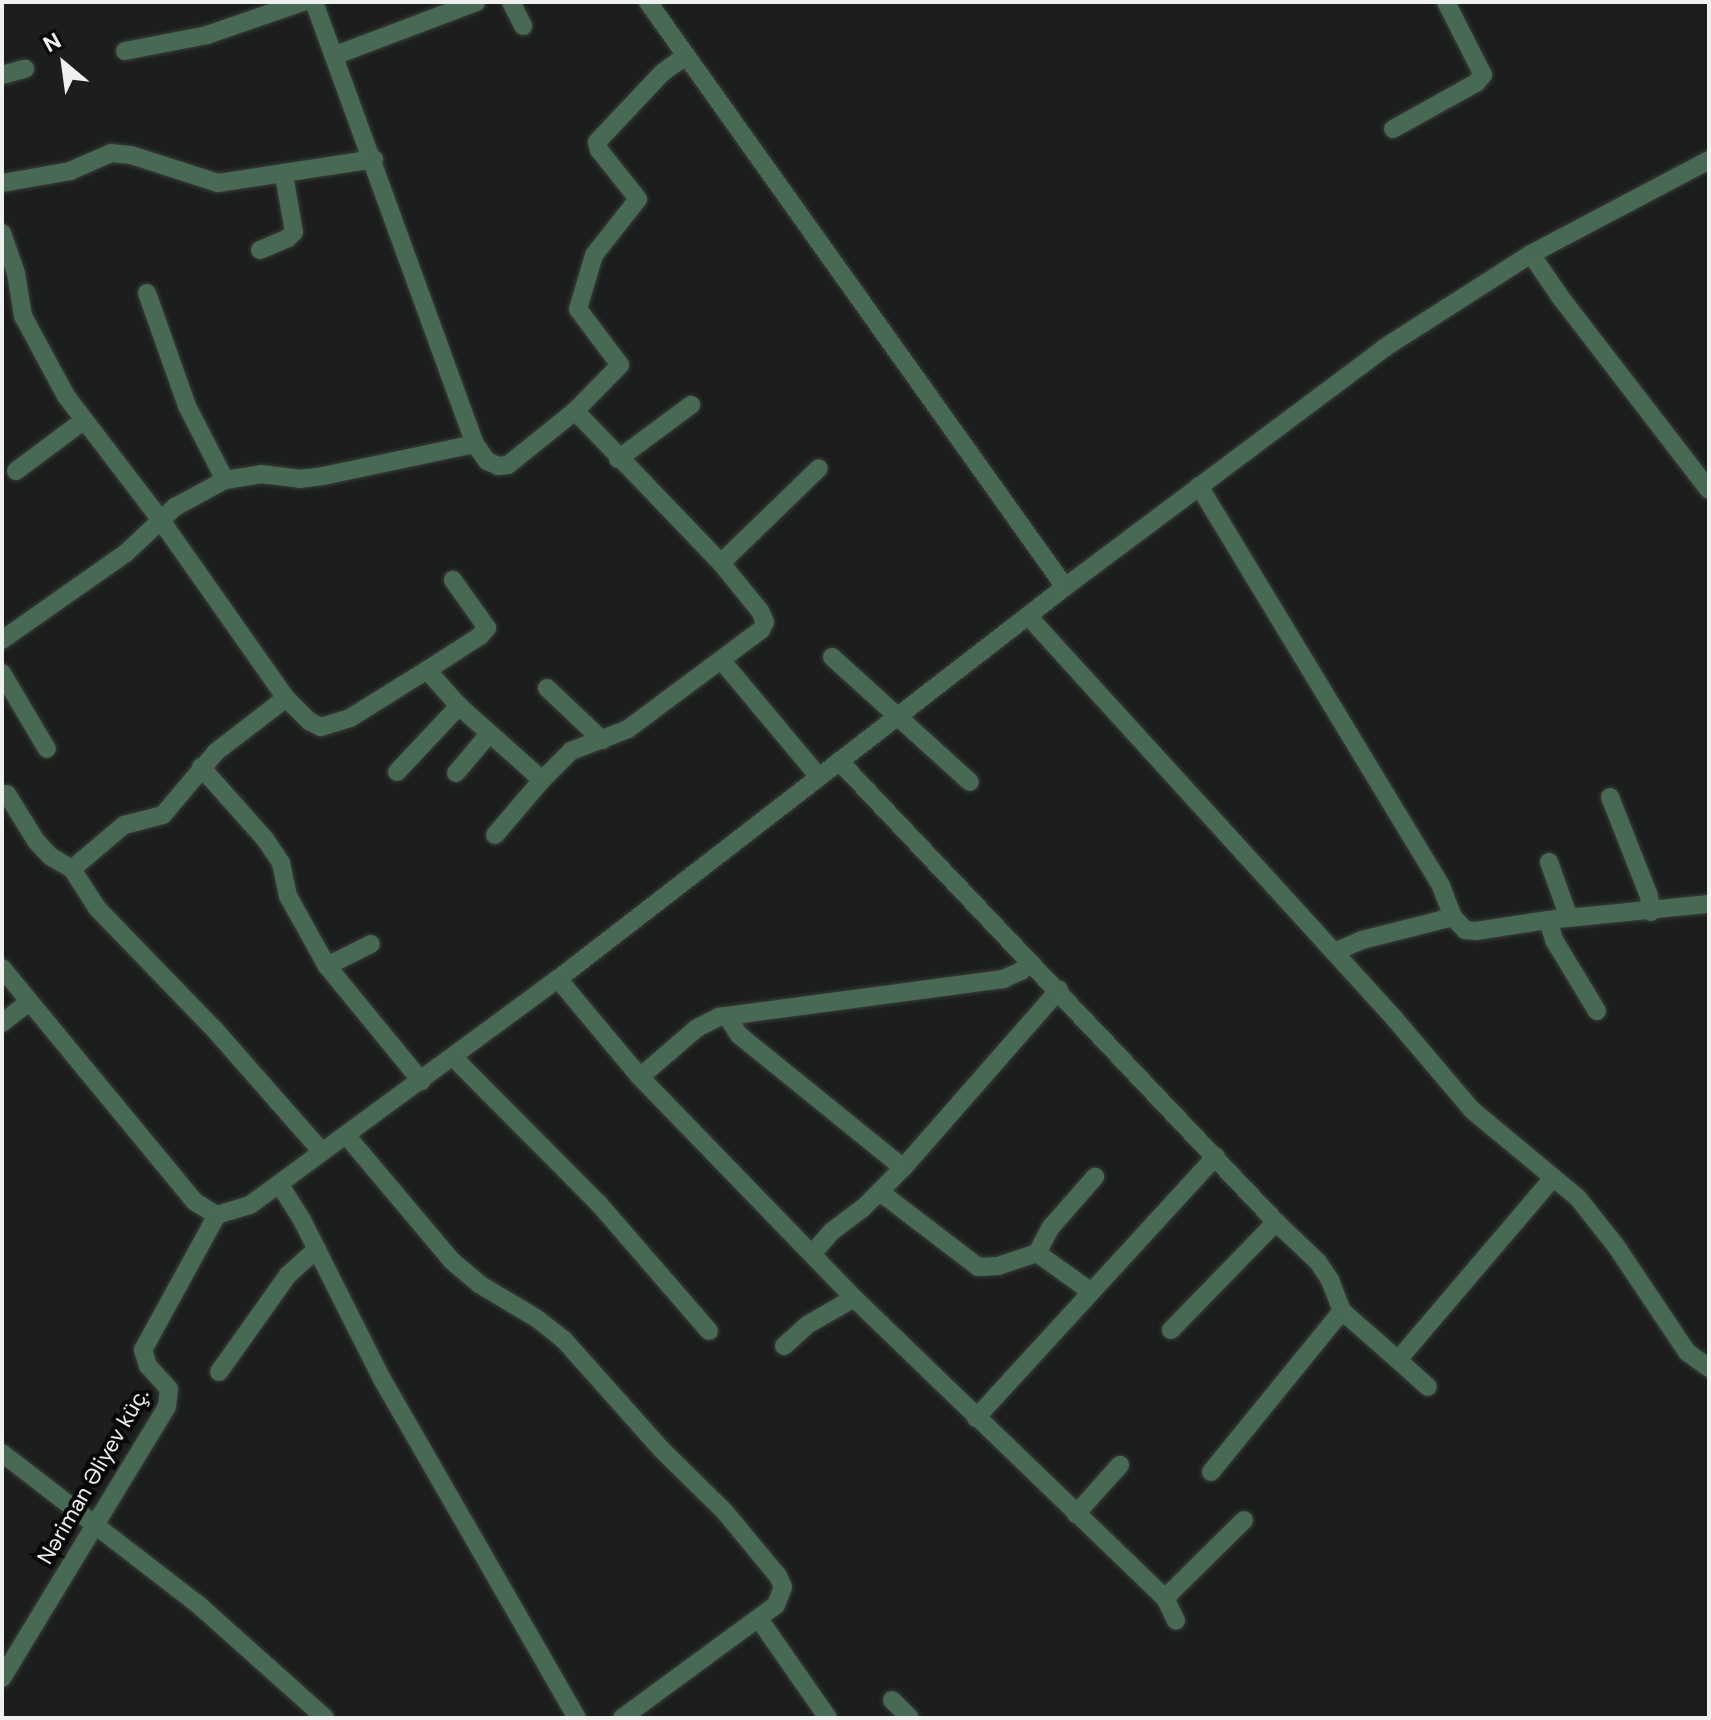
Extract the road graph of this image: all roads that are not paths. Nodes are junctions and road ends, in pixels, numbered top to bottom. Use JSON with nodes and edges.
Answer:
{"nodes":[{"id":1,"x":303,"y":2,"type":"edge"},
{"id":2,"x":314,"y":2,"type":"edge"},
{"id":3,"x":476,"y":2,"type":"edge"},
{"id":4,"x":511,"y":2,"type":"edge"},
{"id":5,"x":648,"y":2,"type":"edge"},
{"id":6,"x":1446,"y":2,"type":"edge"},
{"id":7,"x":523,"y":26,"type":"dead end"},
{"id":8,"x":125,"y":51,"type":"dead end"},
{"id":9,"x":336,"y":55,"type":"junction"},
{"id":10,"x":684,"y":57,"type":"junction"},
{"id":11,"x":25,"y":69,"type":"dead end"},
{"id":12,"x":2,"y":75,"type":"edge"},
{"id":13,"x":1393,"y":129,"type":"dead end"},
{"id":14,"x":374,"y":159,"type":"junction"},
{"id":15,"x":1709,"y":160,"type":"edge"},
{"id":16,"x":284,"y":175,"type":"junction"},
{"id":17,"x":2,"y":183,"type":"edge"},
{"id":18,"x":2,"y":233,"type":"edge"},
{"id":19,"x":260,"y":250,"type":"dead end"},
{"id":20,"x":1531,"y":254,"type":"junction"},
{"id":21,"x":147,"y":293,"type":"dead end"},
{"id":22,"x":11,"y":299,"type":"edge"},
{"id":23,"x":691,"y":405,"type":"dead end"},
{"id":24,"x":575,"y":411,"type":"junction"},
{"id":25,"x":83,"y":421,"type":"junction"},
{"id":26,"x":475,"y":444,"type":"junction"},
{"id":27,"x":618,"y":459,"type":"junction"},
{"id":28,"x":819,"y":468,"type":"dead end"},
{"id":29,"x":16,"y":471,"type":"dead end"},
{"id":30,"x":225,"y":480,"type":"junction"},
{"id":31,"x":1199,"y":486,"type":"junction"},
{"id":32,"x":1709,"y":490,"type":"edge"},
{"id":33,"x":160,"y":519,"type":"junction"},
{"id":34,"x":721,"y":563,"type":"junction"},
{"id":35,"x":453,"y":580,"type":"dead end"},
{"id":36,"x":1065,"y":587,"type":"junction"},
{"id":37,"x":1028,"y":616,"type":"junction"},
{"id":38,"x":2,"y":640,"type":"edge"},
{"id":39,"x":832,"y":657,"type":"dead end"},
{"id":40,"x":722,"y":661,"type":"junction"},
{"id":41,"x":427,"y":670,"type":"junction"},
{"id":42,"x":2,"y":673,"type":"edge"},
{"id":43,"x":547,"y":688,"type":"dead end"},
{"id":44,"x":286,"y":698,"type":"junction"},
{"id":45,"x":459,"y":706,"type":"junction"},
{"id":46,"x":899,"y":714,"type":"junction"},
{"id":47,"x":489,"y":734,"type":"junction"},
{"id":48,"x":602,"y":740,"type":"junction"},
{"id":49,"x":47,"y":749,"type":"dead end"},
{"id":50,"x":839,"y":761,"type":"junction"},
{"id":51,"x":201,"y":767,"type":"junction"},
{"id":52,"x":397,"y":772,"type":"dead end"},
{"id":53,"x":456,"y":773,"type":"dead end"},
{"id":54,"x":819,"y":777,"type":"junction"},
{"id":55,"x":542,"y":780,"type":"junction"},
{"id":56,"x":970,"y":782,"type":"dead end"},
{"id":57,"x":7,"y":794,"type":"dead end"},
{"id":58,"x":1610,"y":797,"type":"dead end"},
{"id":59,"x":495,"y":835,"type":"dead end"},
{"id":60,"x":1549,"y":862,"type":"dead end"},
{"id":61,"x":72,"y":869,"type":"junction"},
{"id":62,"x":1709,"y":904,"type":"edge"},
{"id":63,"x":1651,"y":912,"type":"junction"},
{"id":64,"x":1453,"y":917,"type":"junction"},
{"id":65,"x":1569,"y":918,"type":"junction"},
{"id":66,"x":1548,"y":920,"type":"junction"},
{"id":67,"x":371,"y":944,"type":"dead end"},
{"id":68,"x":1334,"y":952,"type":"junction"},
{"id":69,"x":1031,"y":962,"type":"junction"},
{"id":70,"x":327,"y":966,"type":"junction"},
{"id":71,"x":2,"y":968,"type":"edge"},
{"id":72,"x":558,"y":979,"type":"junction"},
{"id":73,"x":1059,"y":990,"type":"junction"},
{"id":74,"x":29,"y":1002,"type":"junction"},
{"id":75,"x":1597,"y":1011,"type":"dead end"},
{"id":76,"x":727,"y":1016,"type":"junction"},
{"id":77,"x":2,"y":1023,"type":"edge"},
{"id":78,"x":453,"y":1057,"type":"junction"},
{"id":79,"x":640,"y":1077,"type":"junction"},
{"id":80,"x":421,"y":1081,"type":"junction"},
{"id":81,"x":346,"y":1135,"type":"junction"},
{"id":82,"x":322,"y":1152,"type":"junction"},
{"id":83,"x":1216,"y":1156,"type":"junction"},
{"id":84,"x":903,"y":1168,"type":"junction"},
{"id":85,"x":1095,"y":1177,"type":"dead end"},
{"id":86,"x":1552,"y":1179,"type":"junction"},
{"id":87,"x":280,"y":1185,"type":"junction"},
{"id":88,"x":880,"y":1192,"type":"junction"},
{"id":89,"x":217,"y":1215,"type":"junction"},
{"id":90,"x":1276,"y":1222,"type":"junction"},
{"id":91,"x":317,"y":1249,"type":"junction"},
{"id":92,"x":1037,"y":1253,"type":"junction"},
{"id":93,"x":812,"y":1254,"type":"junction"},
{"id":94,"x":1090,"y":1291,"type":"junction"},
{"id":95,"x":854,"y":1298,"type":"junction"},
{"id":96,"x":1342,"y":1311,"type":"junction"},
{"id":97,"x":1171,"y":1330,"type":"dead end"},
{"id":98,"x":709,"y":1331,"type":"dead end"},
{"id":99,"x":784,"y":1346,"type":"dead end"},
{"id":100,"x":1398,"y":1360,"type":"junction"},
{"id":101,"x":1709,"y":1368,"type":"edge"},
{"id":102,"x":219,"y":1372,"type":"dead end"},
{"id":103,"x":1428,"y":1387,"type":"dead end"},
{"id":104,"x":976,"y":1418,"type":"junction"},
{"id":105,"x":2,"y":1453,"type":"edge"},
{"id":106,"x":1120,"y":1465,"type":"dead end"},
{"id":107,"x":1211,"y":1472,"type":"dead end"},
{"id":108,"x":1076,"y":1514,"type":"junction"},
{"id":109,"x":1244,"y":1520,"type":"dead end"},
{"id":110,"x":93,"y":1522,"type":"junction"},
{"id":111,"x":1165,"y":1598,"type":"junction"},
{"id":112,"x":759,"y":1619,"type":"junction"},
{"id":113,"x":1176,"y":1621,"type":"dead end"},
{"id":114,"x":2,"y":1678,"type":"edge"},
{"id":115,"x":892,"y":1700,"type":"dead end"},
{"id":116,"x":325,"y":1718,"type":"edge"},
{"id":117,"x":577,"y":1718,"type":"edge"},
{"id":118,"x":622,"y":1718,"type":"edge"},
{"id":119,"x":828,"y":1718,"type":"edge"},
{"id":120,"x":910,"y":1718,"type":"edge"}],
"edges":[{"from":1,"to":8,"type":"street"},
{"from":2,"to":9,"type":"street"},
{"from":3,"to":9,"type":"street"},
{"from":4,"to":7,"type":"street"},
{"from":5,"to":10,"type":"street"},
{"from":6,"to":13,"type":"street"},
{"from":9,"to":14,"type":"street"},
{"from":10,"to":24,"type":"street"},
{"from":10,"to":36,"type":"street"},
{"from":11,"to":12,"type":"street"},
{"from":14,"to":16,"type":"street"},
{"from":14,"to":26,"type":"street"},
{"from":15,"to":20,"type":"street"},
{"from":16,"to":17,"type":"street"},
{"from":16,"to":19,"type":"street"},
{"from":18,"to":22,"type":"street"},
{"from":20,"to":31,"type":"street"},
{"from":20,"to":32,"type":"street"},
{"from":21,"to":30,"type":"street"},
{"from":22,"to":25,"type":"street"},
{"from":23,"to":27,"type":"street"},
{"from":24,"to":26,"type":"street"},
{"from":24,"to":27,"type":"street"},
{"from":25,"to":29,"type":"street"},
{"from":25,"to":33,"type":"street"},
{"from":26,"to":30,"type":"street"},
{"from":27,"to":34,"type":"street"},
{"from":28,"to":34,"type":"street"},
{"from":30,"to":33,"type":"street"},
{"from":31,"to":36,"type":"street"},
{"from":31,"to":64,"type":"street"},
{"from":33,"to":38,"type":"street"},
{"from":33,"to":44,"type":"street"},
{"from":34,"to":40,"type":"street"},
{"from":35,"to":41,"type":"street"},
{"from":36,"to":37,"type":"street"},
{"from":37,"to":46,"type":"street"},
{"from":37,"to":68,"type":"street"},
{"from":39,"to":46,"type":"street"},
{"from":40,"to":48,"type":"street"},
{"from":40,"to":54,"type":"street"},
{"from":41,"to":44,"type":"street"},
{"from":41,"to":45,"type":"street"},
{"from":42,"to":49,"type":"street"},
{"from":43,"to":48,"type":"street"},
{"from":44,"to":51,"type":"street"},
{"from":45,"to":47,"type":"street"},
{"from":45,"to":52,"type":"street"},
{"from":46,"to":50,"type":"street"},
{"from":46,"to":56,"type":"street"},
{"from":47,"to":53,"type":"street"},
{"from":47,"to":55,"type":"street"},
{"from":48,"to":55,"type":"street"},
{"from":50,"to":54,"type":"street"},
{"from":50,"to":69,"type":"street"},
{"from":51,"to":61,"type":"street"},
{"from":51,"to":70,"type":"street"},
{"from":54,"to":72,"type":"street"},
{"from":55,"to":59,"type":"street"},
{"from":57,"to":61,"type":"street"},
{"from":58,"to":63,"type":"street"},
{"from":60,"to":65,"type":"street"},
{"from":61,"to":82,"type":"street"},
{"from":62,"to":63,"type":"street"},
{"from":63,"to":65,"type":"street"},
{"from":64,"to":66,"type":"street"},
{"from":64,"to":68,"type":"street"},
{"from":65,"to":66,"type":"street"},
{"from":66,"to":75,"type":"street"},
{"from":67,"to":70,"type":"street"},
{"from":68,"to":86,"type":"street"},
{"from":69,"to":73,"type":"street"},
{"from":69,"to":76,"type":"street"},
{"from":70,"to":80,"type":"street"},
{"from":71,"to":74,"type":"street"},
{"from":72,"to":78,"type":"street"},
{"from":72,"to":79,"type":"street"},
{"from":73,"to":83,"type":"street"},
{"from":73,"to":84,"type":"street"},
{"from":74,"to":77,"type":"street"},
{"from":74,"to":89,"type":"street"},
{"from":76,"to":79,"type":"street"},
{"from":76,"to":84,"type":"street"},
{"from":78,"to":80,"type":"street"},
{"from":78,"to":98,"type":"street"},
{"from":79,"to":93,"type":"street"},
{"from":80,"to":81,"type":"street"},
{"from":81,"to":82,"type":"street"},
{"from":81,"to":112,"type":"street"},
{"from":82,"to":87,"type":"street"},
{"from":83,"to":90,"type":"street"},
{"from":83,"to":94,"type":"street"},
{"from":84,"to":88,"type":"street"},
{"from":85,"to":92,"type":"street"},
{"from":86,"to":100,"type":"street"},
{"from":86,"to":101,"type":"street"},
{"from":87,"to":89,"type":"street"},
{"from":87,"to":91,"type":"street"},
{"from":88,"to":92,"type":"street"},
{"from":88,"to":93,"type":"street"},
{"from":89,"to":110,"type":"street","name":"Nəriman Əliyev küç."},
{"from":90,"to":96,"type":"street"},
{"from":90,"to":97,"type":"street"},
{"from":91,"to":102,"type":"street"},
{"from":91,"to":117,"type":"street"},
{"from":92,"to":94,"type":"street"},
{"from":93,"to":95,"type":"street"},
{"from":94,"to":104,"type":"street"},
{"from":95,"to":99,"type":"street"},
{"from":95,"to":104,"type":"street"},
{"from":96,"to":100,"type":"street"},
{"from":96,"to":107,"type":"street"},
{"from":100,"to":103,"type":"street"},
{"from":104,"to":108,"type":"street"},
{"from":105,"to":110,"type":"street"},
{"from":106,"to":108,"type":"street"},
{"from":108,"to":111,"type":"street"},
{"from":109,"to":111,"type":"street"},
{"from":110,"to":114,"type":"street","name":"Nəriman Əliyev küç."},
{"from":110,"to":116,"type":"street"},
{"from":111,"to":113,"type":"street"},
{"from":112,"to":118,"type":"street"},
{"from":112,"to":119,"type":"street"},
{"from":115,"to":120,"type":"street"}]}
